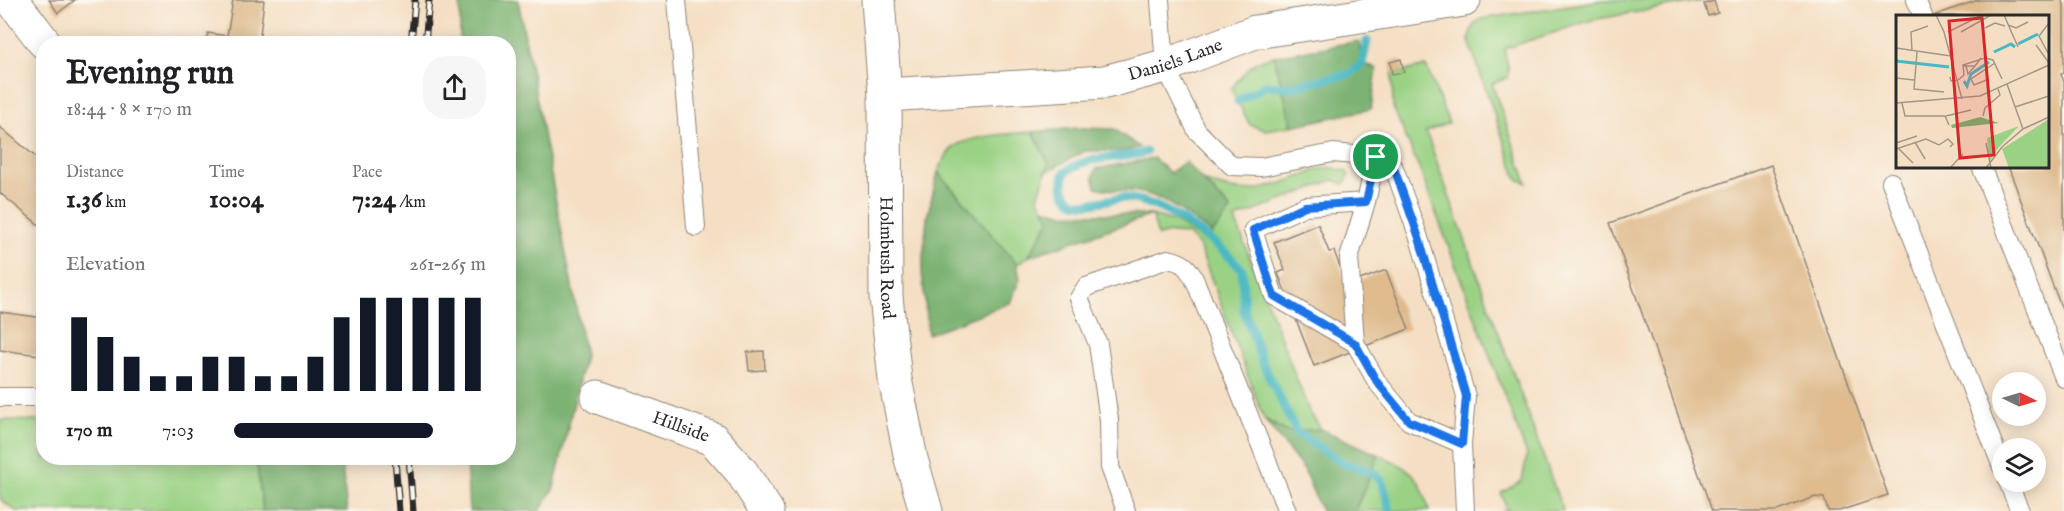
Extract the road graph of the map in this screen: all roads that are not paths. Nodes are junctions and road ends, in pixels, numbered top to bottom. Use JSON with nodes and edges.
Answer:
{"nodes":[{"id":1,"x":12,"y":0,"type":"edge"},
{"id":2,"x":677,"y":0,"type":"edge"},
{"id":3,"x":878,"y":0,"type":"edge"},
{"id":4,"x":1160,"y":0,"type":"edge"},
{"id":5,"x":1464,"y":0,"type":"edge"},
{"id":6,"x":1916,"y":0,"type":"edge"},
{"id":7,"x":1356,"y":8,"type":"edge"},
{"id":8,"x":1923,"y":15,"type":"edge"},
{"id":9,"x":39,"y":36,"type":"edge"},
{"id":10,"x":1165,"y":66,"type":"junction"},
{"id":11,"x":885,"y":95,"type":"junction"},
{"id":12,"x":1376,"y":157,"type":"junction"},
{"id":13,"x":1982,"y":168,"type":"edge"},
{"id":14,"x":1892,"y":182,"type":"dead end"},
{"id":15,"x":1366,"y":202,"type":"junction"},
{"id":16,"x":696,"y":228,"type":"dead end"},
{"id":17,"x":1355,"y":343,"type":"junction"},
{"id":18,"x":2064,"y":378,"type":"edge"},
{"id":19,"x":0,"y":397,"type":"edge"},
{"id":20,"x":36,"y":397,"type":"edge"},
{"id":21,"x":598,"y":397,"type":"dead end"},
{"id":22,"x":1992,"y":441,"type":"edge"},
{"id":23,"x":1462,"y":444,"type":"junction"},
{"id":24,"x":2012,"y":492,"type":"edge"},
{"id":25,"x":767,"y":511,"type":"edge"},
{"id":26,"x":926,"y":511,"type":"edge"},
{"id":27,"x":1126,"y":511,"type":"edge"},
{"id":28,"x":1287,"y":511,"type":"edge"},
{"id":29,"x":1465,"y":511,"type":"edge"},
{"id":30,"x":2020,"y":511,"type":"edge"}],
"edges":[{"from":1,"to":9,"type":"main road"},
{"from":2,"to":16,"type":"lane"},
{"from":3,"to":11,"type":"main road","name":"Holmbush Road"},
{"from":4,"to":10,"type":"lane"},
{"from":5,"to":7,"type":"main road","name":"Daniels Lane"},
{"from":6,"to":8,"type":"lane"},
{"from":7,"to":10,"type":"main road","name":"Daniels Lane"},
{"from":10,"to":11,"type":"main road","name":"Daniels Lane"},
{"from":10,"to":12,"type":"lane"},
{"from":11,"to":26,"type":"main road","name":"Holmbush Road"},
{"from":12,"to":15,"type":"lane"},
{"from":12,"to":23,"type":"lane"},
{"from":13,"to":18,"type":"lane"},
{"from":14,"to":22,"type":"lane"},
{"from":15,"to":17,"type":"lane"},
{"from":15,"to":17,"type":"lane"},
{"from":17,"to":23,"type":"lane"},
{"from":19,"to":20,"type":"lane"},
{"from":21,"to":25,"type":"main road","name":"Hillside"},
{"from":23,"to":29,"type":"lane"},
{"from":24,"to":30,"type":"lane"},
{"from":27,"to":28,"type":"lane"}]}
